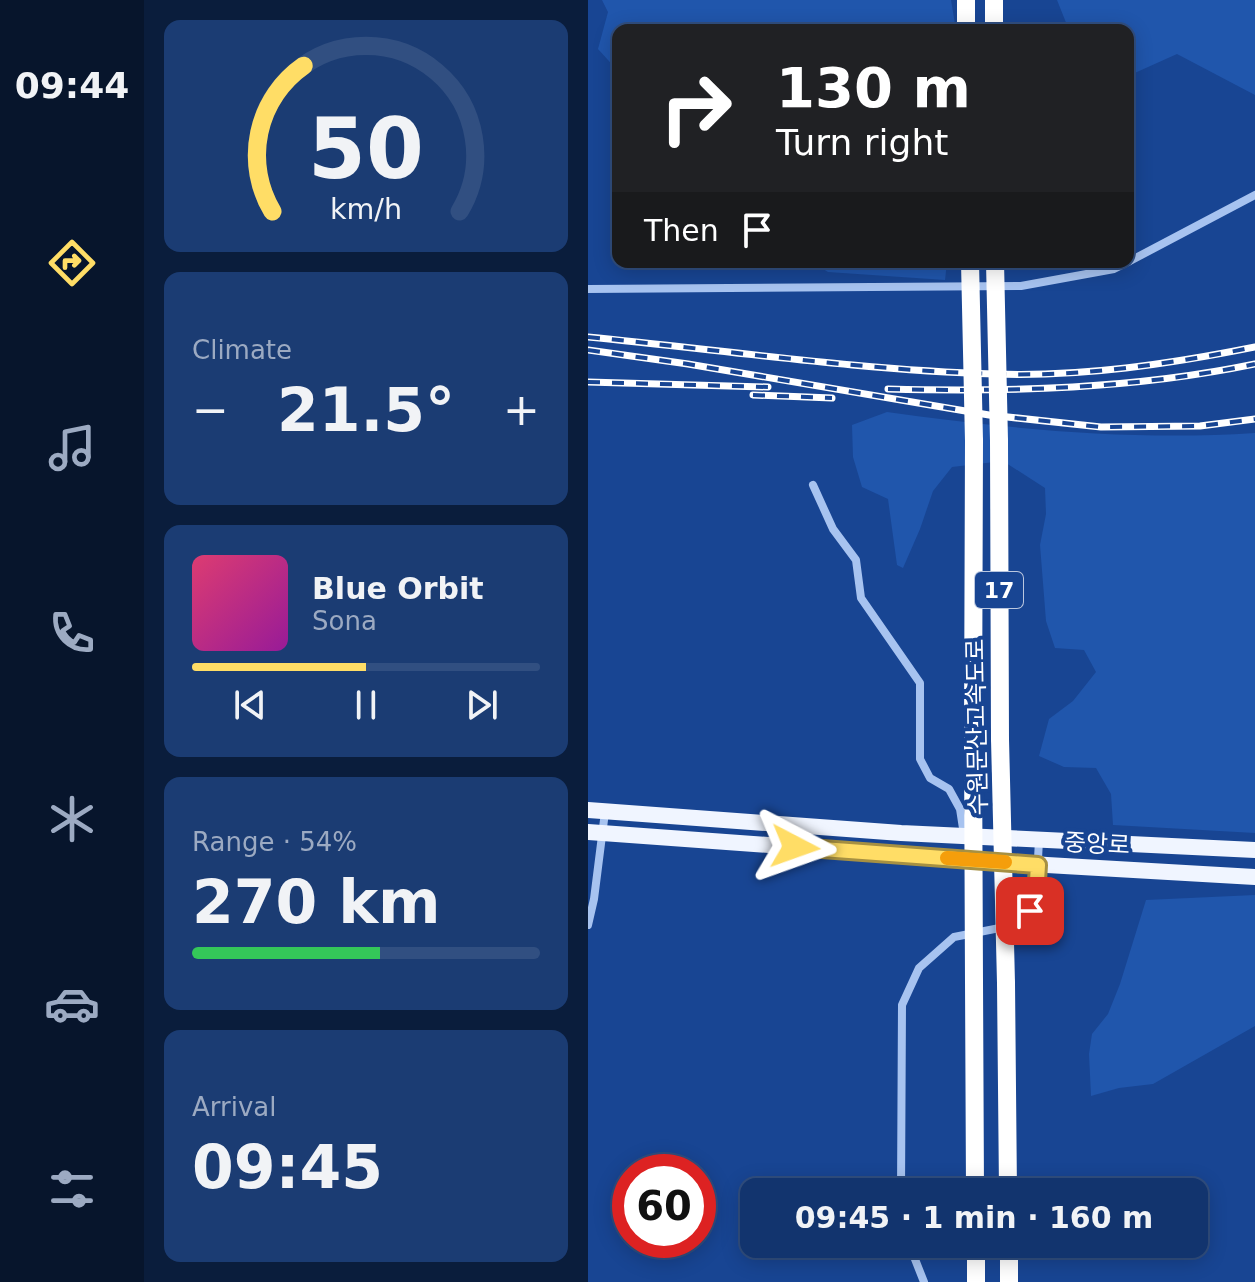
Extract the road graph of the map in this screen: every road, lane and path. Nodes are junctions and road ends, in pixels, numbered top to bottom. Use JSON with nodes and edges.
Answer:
{"nodes":[{"id":1,"x":966,"y":0,"type":"edge"},
{"id":2,"x":994,"y":0,"type":"edge"},
{"id":3,"x":966,"y":24,"type":"edge"},
{"id":4,"x":994,"y":24,"type":"edge"},
{"id":5,"x":1255,"y":195,"type":"edge"},
{"id":6,"x":1134,"y":259,"type":"edge"},
{"id":7,"x":970,"y":268,"type":"edge"},
{"id":8,"x":995,"y":268,"type":"edge"},
{"id":9,"x":1116,"y":268,"type":"edge"},
{"id":10,"x":588,"y":289,"type":"edge"},
{"id":11,"x":813,"y":485,"type":"dead end"},
{"id":12,"x":596,"y":810,"type":"edge"},
{"id":13,"x":594,"y":832,"type":"edge"},
{"id":14,"x":964,"y":836,"type":"junction"},
{"id":15,"x":1039,"y":840,"type":"junction"},
{"id":16,"x":1255,"y":850,"type":"edge"},
{"id":17,"x":1038,"y":865,"type":"junction"},
{"id":18,"x":1255,"y":877,"type":"edge"},
{"id":19,"x":588,"y":925,"type":"edge"},
{"id":20,"x":901,"y":1178,"type":"edge"},
{"id":21,"x":975,"y":1178,"type":"edge"},
{"id":22,"x":1008,"y":1178,"type":"edge"},
{"id":23,"x":915,"y":1258,"type":"edge"},
{"id":24,"x":976,"y":1258,"type":"edge"},
{"id":25,"x":1009,"y":1258,"type":"edge"},
{"id":26,"x":924,"y":1282,"type":"edge"},
{"id":27,"x":976,"y":1282,"type":"edge"},
{"id":28,"x":1009,"y":1282,"type":"edge"}],
"edges":[{"from":1,"to":3,"type":"highway"},
{"from":2,"to":4,"type":"highway"},
{"from":5,"to":6,"type":"street"},
{"from":7,"to":21,"type":"highway","name":"수원문산고속도로","number":"17","bridge":true},
{"from":8,"to":22,"type":"highway","name":"수원문산고속도로","number":"17","bridge":true},
{"from":9,"to":10,"type":"street"},
{"from":11,"to":14,"type":"street"},
{"from":12,"to":13,"type":"street","name":"중앙로"},
{"from":12,"to":14,"type":"main road","name":"중앙로"},
{"from":13,"to":17,"type":"main road","name":"중앙로"},
{"from":13,"to":19,"type":"street","name":"중앙로"},
{"from":14,"to":15,"type":"main road","name":"중앙로"},
{"from":15,"to":16,"type":"main road","name":"중앙로"},
{"from":15,"to":17,"type":"street"},
{"from":17,"to":18,"type":"main road","name":"중앙로"},
{"from":17,"to":20,"type":"street"},
{"from":23,"to":26,"type":"street"},
{"from":24,"to":27,"type":"highway"},
{"from":25,"to":28,"type":"highway"}]}
